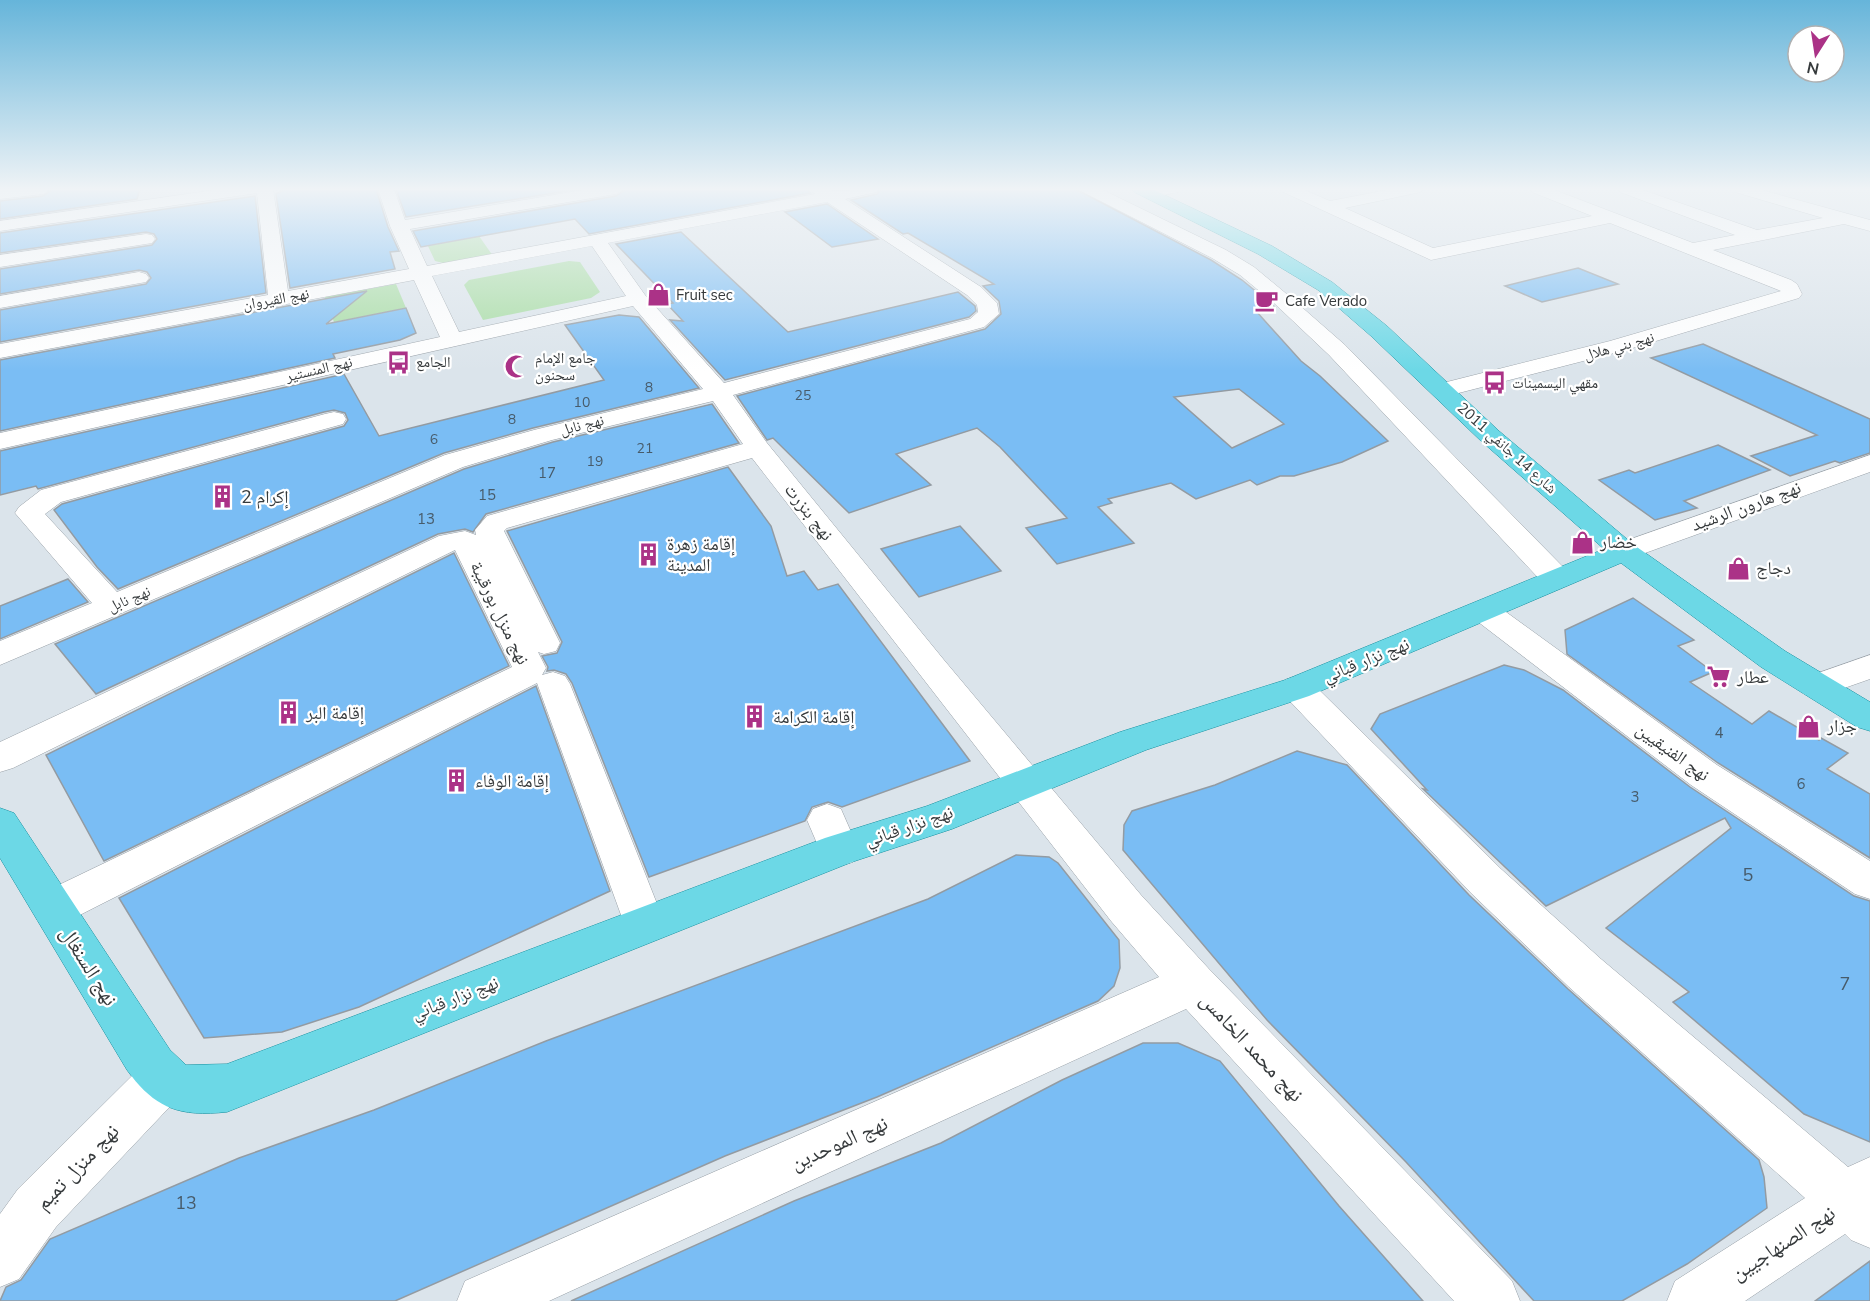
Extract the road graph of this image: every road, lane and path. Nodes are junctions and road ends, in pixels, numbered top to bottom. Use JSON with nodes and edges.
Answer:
{"nodes":[{"id":1,"x":75,"y":250,"type":"edge"},
{"id":2,"x":144,"y":250,"type":"edge"},
{"id":3,"x":273,"y":250,"type":"edge"},
{"id":4,"x":410,"y":250,"type":"edge"},
{"id":5,"x":539,"y":250,"type":"edge"},
{"id":6,"x":603,"y":250,"type":"edge"},
{"id":7,"x":911,"y":250,"type":"edge"},
{"id":8,"x":1210,"y":250,"type":"edge"},
{"id":9,"x":1264,"y":250,"type":"edge"},
{"id":10,"x":1422,"y":250,"type":"edge"},
{"id":11,"x":1452,"y":250,"type":"edge"},
{"id":12,"x":1698,"y":250,"type":"edge"},
{"id":13,"x":0,"y":261,"type":"edge"},
{"id":14,"x":421,"y":272,"type":"junction"},
{"id":15,"x":139,"y":278,"type":"junction"},
{"id":16,"x":279,"y":298,"type":"junction"},
{"id":17,"x":638,"y":299,"type":"junction"},
{"id":18,"x":0,"y":302,"type":"edge"},
{"id":19,"x":132,"y":325,"type":"junction"},
{"id":20,"x":452,"y":340,"type":"junction"},
{"id":21,"x":0,"y":351,"type":"edge"},
{"id":22,"x":1443,"y":390,"type":"junction"},
{"id":23,"x":719,"y":392,"type":"junction"},
{"id":24,"x":334,"y":419,"type":"dead end"},
{"id":25,"x":0,"y":441,"type":"edge"},
{"id":26,"x":758,"y":448,"type":"junction"},
{"id":27,"x":1870,"y":463,"type":"edge"},
{"id":28,"x":1623,"y":551,"type":"junction"},
{"id":29,"x":1556,"y":578,"type":"junction"},
{"id":30,"x":112,"y":606,"type":"junction"},
{"id":31,"x":1484,"y":611,"type":"junction"},
{"id":32,"x":544,"y":643,"type":"dead end"},
{"id":33,"x":0,"y":654,"type":"edge"},
{"id":34,"x":1867,"y":672,"type":"edge"},
{"id":35,"x":554,"y":684,"type":"dead end"},
{"id":36,"x":1816,"y":686,"type":"junction"},
{"id":37,"x":1297,"y":688,"type":"junction"},
{"id":38,"x":1870,"y":718,"type":"edge"},
{"id":39,"x":0,"y":758,"type":"edge"},
{"id":40,"x":1024,"y":783,"type":"junction"},
{"id":41,"x":0,"y":824,"type":"edge"},
{"id":42,"x":1870,"y":882,"type":"edge"},
{"id":43,"x":53,"y":908,"type":"junction"},
{"id":44,"x":644,"y":924,"type":"junction"},
{"id":45,"x":1193,"y":984,"type":"junction"},
{"id":46,"x":177,"y":1086,"type":"junction"},
{"id":47,"x":1862,"y":1202,"type":"edge"},
{"id":48,"x":0,"y":1260,"type":"edge"},
{"id":49,"x":485,"y":1301,"type":"edge"},
{"id":50,"x":1492,"y":1301,"type":"edge"},
{"id":51,"x":1695,"y":1301,"type":"edge"}],
"edges":[{"from":1,"to":13,"type":"street"},
{"from":2,"to":15,"type":"street"},
{"from":3,"to":16,"type":"street"},
{"from":4,"to":14,"type":"street"},
{"from":5,"to":14,"type":"street","name":"نهج القيروان"},
{"from":6,"to":17,"type":"street","name":"نهج بنزرت"},
{"from":7,"to":23,"type":"street","name":"نهج نابل"},
{"from":8,"to":29,"type":"street"},
{"from":9,"to":22,"type":"main road","name":"شارع 14 جانفي 2011"},
{"from":10,"to":11,"type":"street"},
{"from":12,"to":22,"type":"street","name":"نهج بني هلال"},
{"from":14,"to":16,"type":"street","name":"نهج القيروان"},
{"from":14,"to":20,"type":"street"},
{"from":15,"to":18,"type":"street"},
{"from":15,"to":19,"type":"street"},
{"from":16,"to":19,"type":"street","name":"نهج القيروان"},
{"from":17,"to":20,"type":"street","name":"نهج المنستير"},
{"from":17,"to":23,"type":"street","name":"نهج بنزرت"},
{"from":19,"to":21,"type":"street","name":"نهج القيروان"},
{"from":20,"to":25,"type":"street","name":"نهج المنستير"},
{"from":22,"to":28,"type":"main road","name":"شارع 14 جانفي 2011"},
{"from":23,"to":26,"type":"street","name":"نهج بنزرت"},
{"from":23,"to":30,"type":"street","name":"نهج نابل"},
{"from":24,"to":30,"type":"street"},
{"from":26,"to":32,"type":"street"},
{"from":26,"to":40,"type":"street","name":"نهج بنزرت"},
{"from":27,"to":28,"type":"street","name":"نهج هارون الرشيد"},
{"from":28,"to":29,"type":"main road","name":"نهج نزار قباني"},
{"from":28,"to":36,"type":"main road","name":"شارع 14 جانفي 2011"},
{"from":29,"to":31,"type":"main road","name":"نهج نزار قباني"},
{"from":30,"to":33,"type":"street","name":"نهج نابل"},
{"from":31,"to":37,"type":"main road","name":"نهج نزار قباني"},
{"from":31,"to":42,"type":"street","name":"نهج الفنيقيين"},
{"from":34,"to":36,"type":"street"},
{"from":35,"to":44,"type":"street"},
{"from":36,"to":38,"type":"main road","name":"شارع 14 جانفي 2011"},
{"from":37,"to":40,"type":"main road","name":"نهج نزار قباني"},
{"from":37,"to":47,"type":"street"},
{"from":39,"to":43,"type":"street","name":"نهج منزل بورقيبة"},
{"from":40,"to":44,"type":"main road","name":"نهج نزار قباني"},
{"from":40,"to":45,"type":"street","name":"نهج محمد الخامس"},
{"from":41,"to":43,"type":"main road","name":"نهج السنغال"},
{"from":43,"to":46,"type":"main road","name":"نهج السنغال"},
{"from":44,"to":46,"type":"main road","name":"نهج نزار قباني"},
{"from":45,"to":49,"type":"street","name":"نهج الموحدين"},
{"from":45,"to":50,"type":"street","name":"نهج محمد الخامس"},
{"from":46,"to":48,"type":"street","name":"نهج منزل تميم"},
{"from":47,"to":51,"type":"street","name":"نهج الصنهاجيين"}]}
